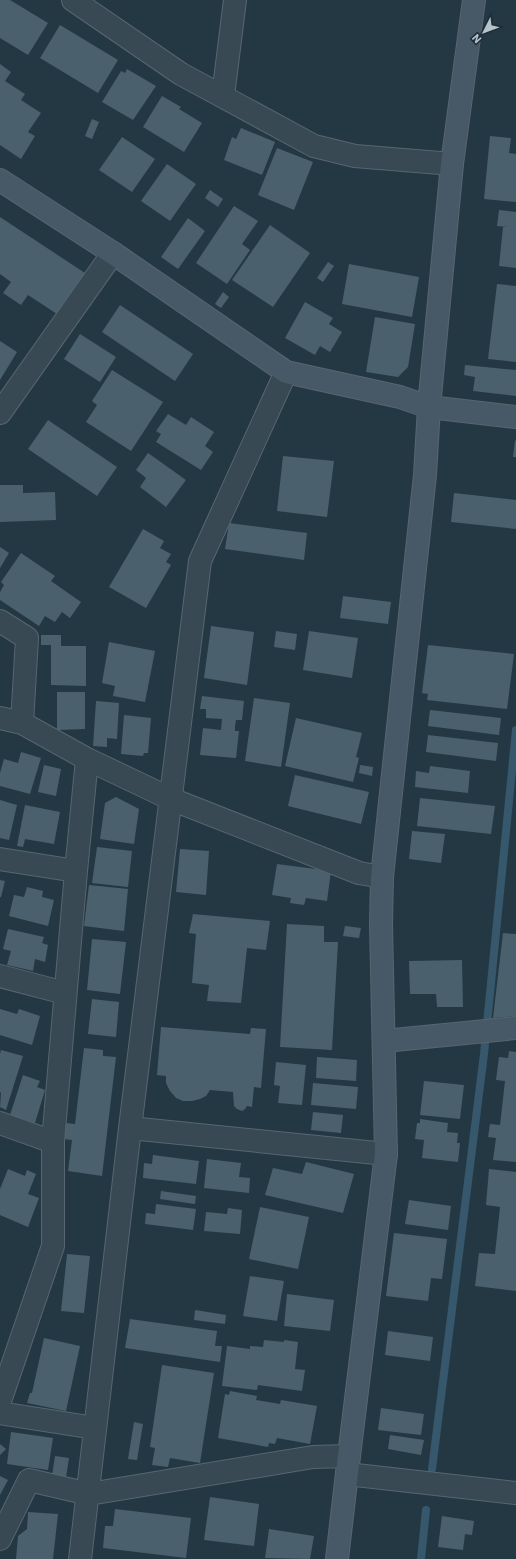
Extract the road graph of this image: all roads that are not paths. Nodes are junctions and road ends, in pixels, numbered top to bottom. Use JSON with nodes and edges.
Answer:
{"nodes":[{"id":1,"x":73,"y":0,"type":"edge"},
{"id":2,"x":235,"y":0,"type":"edge"},
{"id":3,"x":474,"y":0,"type":"edge"},
{"id":4,"x":222,"y":96,"type":"junction"},
{"id":5,"x":452,"y":164,"type":"junction"},
{"id":6,"x":0,"y":180,"type":"edge"},
{"id":7,"x":113,"y":254,"type":"junction"},
{"id":8,"x":286,"y":372,"type":"junction"},
{"id":9,"x":429,"y":406,"type":"junction"},
{"id":10,"x":0,"y":413,"type":"edge"},
{"id":11,"x":516,"y":417,"type":"edge"},
{"id":12,"x":0,"y":621,"type":"edge"},
{"id":13,"x":0,"y":718,"type":"edge"},
{"id":14,"x":22,"y":723,"type":"junction"},
{"id":15,"x":87,"y":758,"type":"junction"},
{"id":16,"x":171,"y":799,"type":"junction"},
{"id":17,"x":0,"y":859,"type":"edge"},
{"id":18,"x":76,"y":871,"type":"junction"},
{"id":19,"x":382,"y":877,"type":"junction"},
{"id":20,"x":0,"y":976,"type":"edge"},
{"id":21,"x":65,"y":993,"type":"junction"},
{"id":22,"x":516,"y":1028,"type":"edge"},
{"id":23,"x":384,"y":1041,"type":"junction"},
{"id":24,"x":0,"y":1123,"type":"edge"},
{"id":25,"x":130,"y":1128,"type":"junction"},
{"id":26,"x":53,"y":1142,"type":"junction"},
{"id":27,"x":386,"y":1154,"type":"junction"},
{"id":28,"x":0,"y":1401,"type":"edge"},
{"id":29,"x":0,"y":1413,"type":"edge"},
{"id":30,"x":95,"y":1428,"type":"junction"},
{"id":31,"x":348,"y":1465,"type":"junction"},
{"id":32,"x":516,"y":1493,"type":"edge"},
{"id":33,"x":89,"y":1494,"type":"junction"},
{"id":34,"x":0,"y":1539,"type":"edge"},
{"id":35,"x":80,"y":1559,"type":"edge"},
{"id":36,"x":338,"y":1559,"type":"edge"}],
"edges":[{"from":1,"to":4,"type":"street"},
{"from":2,"to":4,"type":"street"},
{"from":3,"to":5,"type":"street"},
{"from":4,"to":5,"type":"street"},
{"from":5,"to":9,"type":"street"},
{"from":6,"to":7,"type":"street"},
{"from":7,"to":8,"type":"street"},
{"from":7,"to":10,"type":"street"},
{"from":8,"to":9,"type":"street"},
{"from":8,"to":16,"type":"street"},
{"from":9,"to":11,"type":"street"},
{"from":9,"to":19,"type":"street"},
{"from":12,"to":14,"type":"street"},
{"from":13,"to":14,"type":"street"},
{"from":14,"to":15,"type":"street"},
{"from":15,"to":16,"type":"street"},
{"from":15,"to":18,"type":"street"},
{"from":16,"to":19,"type":"street"},
{"from":16,"to":25,"type":"street"},
{"from":17,"to":18,"type":"street"},
{"from":18,"to":21,"type":"street"},
{"from":19,"to":23,"type":"street"},
{"from":20,"to":21,"type":"street"},
{"from":21,"to":26,"type":"street"},
{"from":22,"to":23,"type":"street"},
{"from":23,"to":27,"type":"street"},
{"from":24,"to":26,"type":"street"},
{"from":25,"to":27,"type":"street"},
{"from":25,"to":30,"type":"street"},
{"from":26,"to":28,"type":"street"},
{"from":27,"to":31,"type":"street"},
{"from":29,"to":30,"type":"street"},
{"from":30,"to":33,"type":"street"},
{"from":31,"to":32,"type":"street"},
{"from":31,"to":33,"type":"street"},
{"from":31,"to":36,"type":"street"},
{"from":33,"to":34,"type":"street"},
{"from":33,"to":35,"type":"street"}]}
